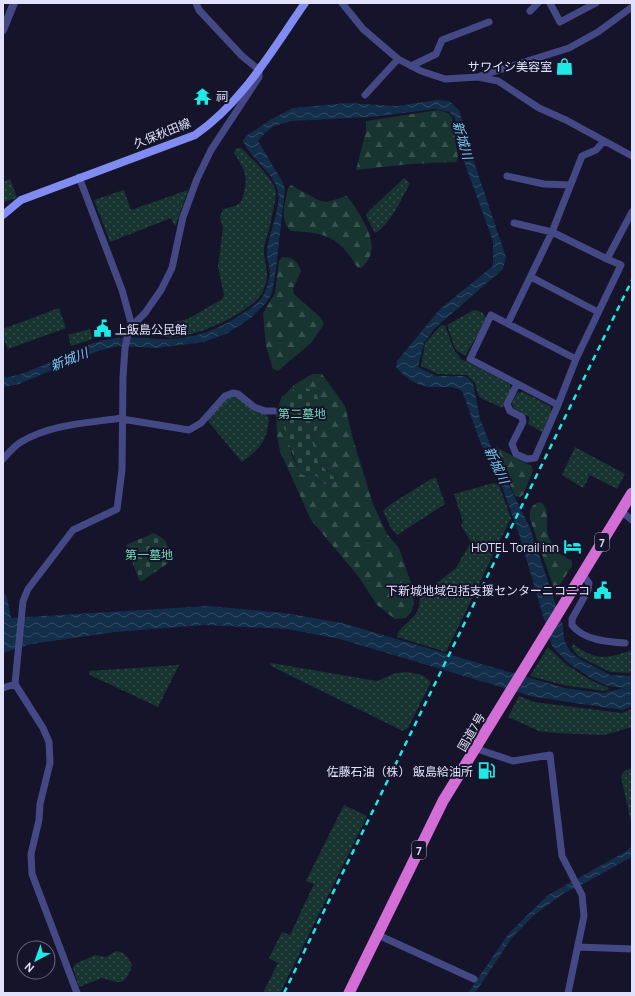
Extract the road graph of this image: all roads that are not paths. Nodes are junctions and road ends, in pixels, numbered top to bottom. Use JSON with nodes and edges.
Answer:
{"nodes":[{"id":1,"x":14,"y":3,"type":"edge"},
{"id":2,"x":196,"y":3,"type":"edge"},
{"id":3,"x":305,"y":3,"type":"edge"},
{"id":4,"x":342,"y":3,"type":"edge"},
{"id":5,"x":538,"y":3,"type":"edge"},
{"id":6,"x":550,"y":3,"type":"edge"},
{"id":7,"x":596,"y":3,"type":"edge"},
{"id":8,"x":632,"y":7,"type":"edge"},
{"id":9,"x":530,"y":11,"type":"dead end"},
{"id":10,"x":489,"y":22,"type":"dead end"},
{"id":11,"x":3,"y":30,"type":"edge"},
{"id":12,"x":398,"y":59,"type":"junction"},
{"id":13,"x":411,"y":66,"type":"junction"},
{"id":14,"x":258,"y":70,"type":"junction"},
{"id":15,"x":478,"y":77,"type":"junction"},
{"id":16,"x":365,"y":95,"type":"dead end"},
{"id":17,"x":233,"y":109,"type":"junction"},
{"id":18,"x":604,"y":141,"type":"junction"},
{"id":19,"x":632,"y":156,"type":"edge"},
{"id":20,"x":507,"y":176,"type":"dead end"},
{"id":21,"x":79,"y":177,"type":"junction"},
{"id":22,"x":570,"y":185,"type":"junction"},
{"id":23,"x":632,"y":212,"type":"edge"},
{"id":24,"x":3,"y":215,"type":"edge"},
{"id":25,"x":514,"y":223,"type":"dead end"},
{"id":26,"x":552,"y":232,"type":"junction"},
{"id":27,"x":607,"y":258,"type":"junction"},
{"id":28,"x":530,"y":277,"type":"junction"},
{"id":29,"x":598,"y":312,"type":"junction"},
{"id":30,"x":508,"y":323,"type":"junction"},
{"id":31,"x":130,"y":328,"type":"junction"},
{"id":32,"x":576,"y":359,"type":"junction"},
{"id":33,"x":517,"y":384,"type":"junction"},
{"id":34,"x":558,"y":405,"type":"junction"},
{"id":35,"x":274,"y":411,"type":"dead end"},
{"id":36,"x":122,"y":418,"type":"junction"},
{"id":37,"x":3,"y":459,"type":"edge"},
{"id":38,"x":632,"y":492,"type":"edge"},
{"id":39,"x":621,"y":511,"type":"junction"},
{"id":40,"x":632,"y":520,"type":"edge"},
{"id":41,"x":582,"y":574,"type":"junction"},
{"id":42,"x":625,"y":643,"type":"dead end"},
{"id":43,"x":15,"y":684,"type":"junction"},
{"id":44,"x":3,"y":688,"type":"edge"},
{"id":45,"x":477,"y":749,"type":"junction"},
{"id":46,"x":378,"y":934,"type":"junction"},
{"id":47,"x":578,"y":947,"type":"junction"},
{"id":48,"x":632,"y":949,"type":"edge"},
{"id":49,"x":474,"y":979,"type":"dead end"},
{"id":50,"x":77,"y":993,"type":"edge"},
{"id":51,"x":349,"y":993,"type":"edge"},
{"id":52,"x":568,"y":993,"type":"edge"}],
"edges":[{"from":1,"to":11,"type":"street"},
{"from":2,"to":14,"type":"street"},
{"from":3,"to":14,"type":"main road","name":"久保秋田線"},
{"from":4,"to":12,"type":"street"},
{"from":5,"to":9,"type":"street"},
{"from":6,"to":7,"type":"street"},
{"from":8,"to":15,"type":"street"},
{"from":10,"to":13,"type":"street"},
{"from":12,"to":13,"type":"street"},
{"from":12,"to":16,"type":"street"},
{"from":13,"to":15,"type":"street"},
{"from":14,"to":17,"type":"main road","name":"久保秋田線"},
{"from":15,"to":18,"type":"street"},
{"from":17,"to":21,"type":"main road","name":"久保秋田線"},
{"from":17,"to":31,"type":"street"},
{"from":18,"to":19,"type":"street"},
{"from":18,"to":22,"type":"street"},
{"from":20,"to":22,"type":"street"},
{"from":21,"to":24,"type":"main road","name":"久保秋田線"},
{"from":21,"to":31,"type":"street"},
{"from":22,"to":26,"type":"street"},
{"from":23,"to":27,"type":"street"},
{"from":25,"to":26,"type":"street"},
{"from":26,"to":27,"type":"street"},
{"from":26,"to":28,"type":"street"},
{"from":27,"to":29,"type":"street"},
{"from":28,"to":29,"type":"street"},
{"from":28,"to":30,"type":"street"},
{"from":29,"to":32,"type":"street"},
{"from":30,"to":32,"type":"street"},
{"from":30,"to":33,"type":"street"},
{"from":31,"to":36,"type":"street"},
{"from":32,"to":34,"type":"street"},
{"from":33,"to":34,"type":"street"},
{"from":33,"to":34,"type":"street"},
{"from":35,"to":36,"type":"street"},
{"from":36,"to":37,"type":"street"},
{"from":36,"to":43,"type":"street"},
{"from":38,"to":39,"type":"highway","name":"国道7号","number":"7"},
{"from":39,"to":40,"type":"street"},
{"from":39,"to":41,"type":"highway","name":"国道7号","number":"7"},
{"from":41,"to":42,"type":"street"},
{"from":41,"to":45,"type":"highway","name":"国道7号","number":"7"},
{"from":43,"to":44,"type":"street"},
{"from":43,"to":50,"type":"street"},
{"from":45,"to":46,"type":"highway","name":"国道7号","number":"7"},
{"from":45,"to":47,"type":"street"},
{"from":46,"to":49,"type":"street"},
{"from":46,"to":51,"type":"highway","name":"国道7号","number":"7"},
{"from":47,"to":48,"type":"street"},
{"from":47,"to":52,"type":"street"}]}
